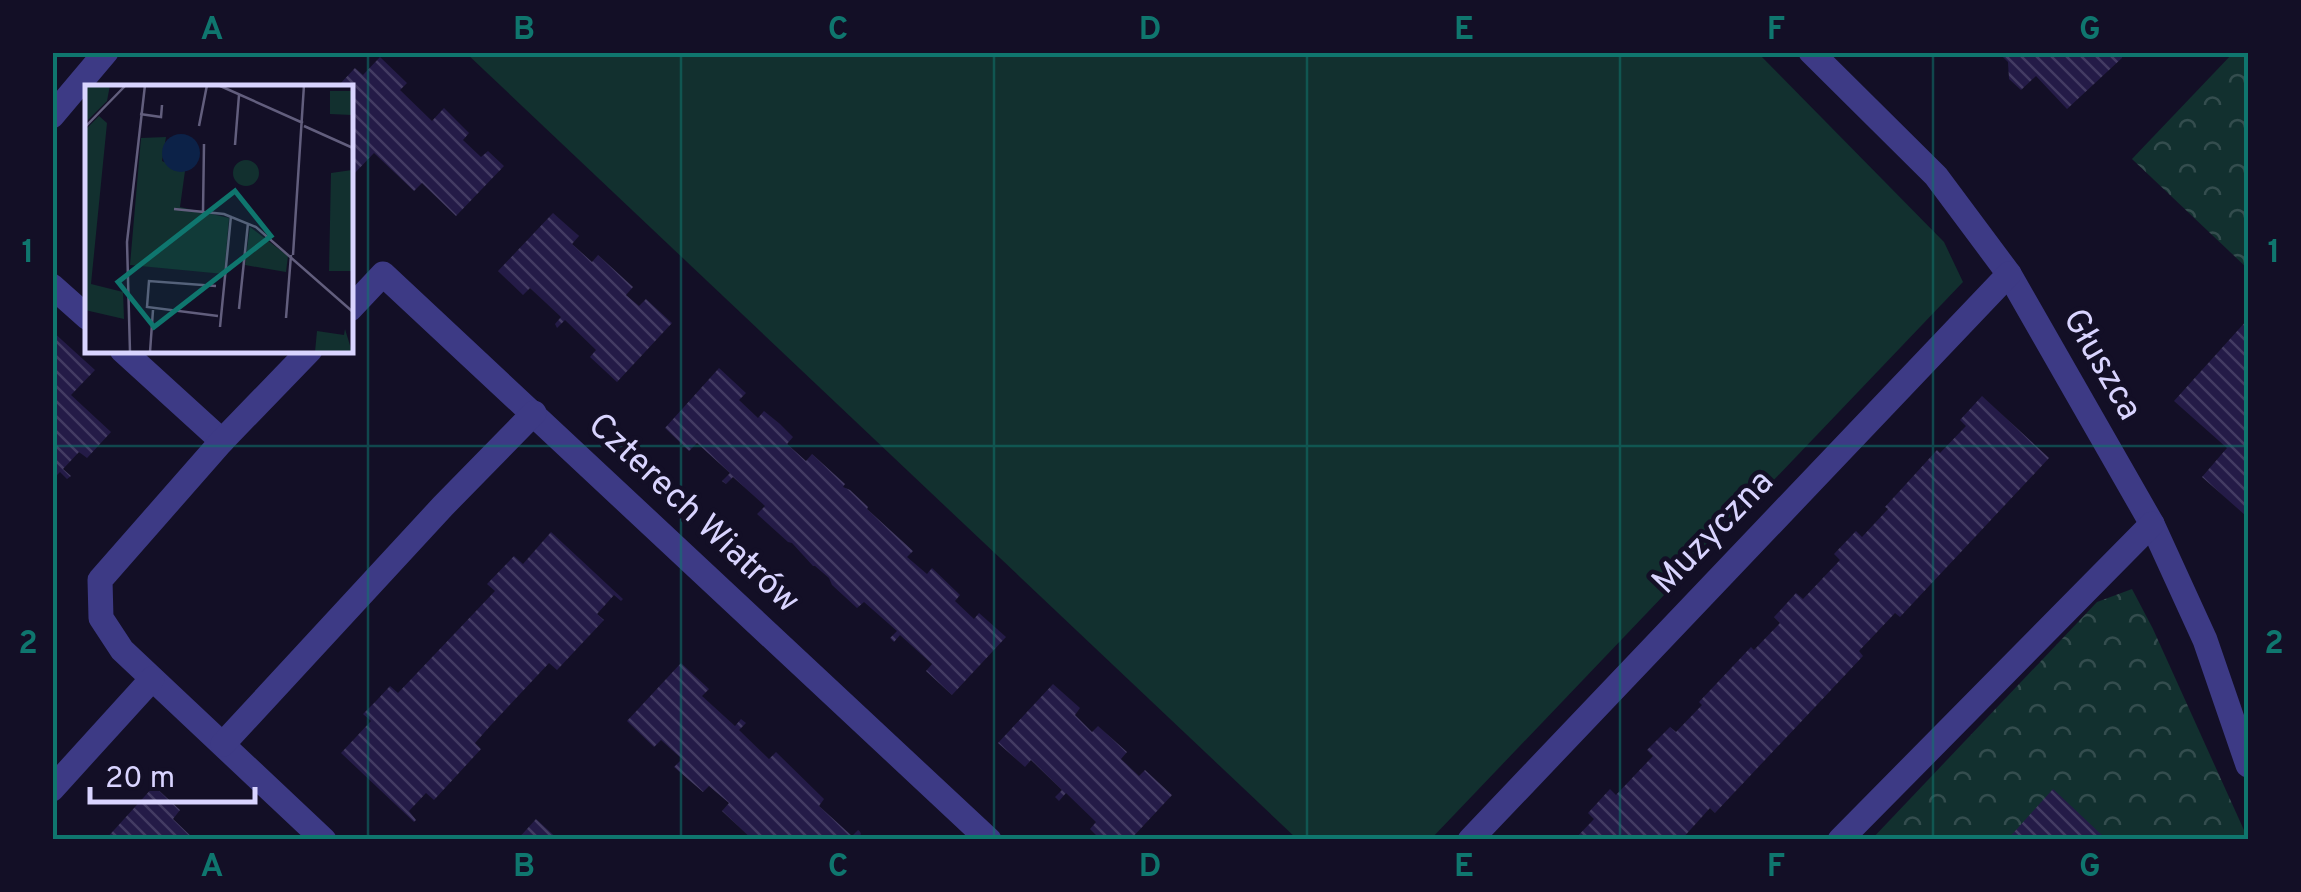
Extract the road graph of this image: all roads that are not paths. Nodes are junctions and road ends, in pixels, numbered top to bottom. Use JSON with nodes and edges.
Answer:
{"nodes":[{"id":1,"x":106,"y":52,"type":"edge"},
{"id":2,"x":1811,"y":52,"type":"edge"},
{"id":3,"x":52,"y":116,"type":"edge"},
{"id":4,"x":2009,"y":274,"type":"junction"},
{"id":5,"x":52,"y":286,"type":"edge"},
{"id":6,"x":352,"y":307,"type":"edge"},
{"id":7,"x":85,"y":315,"type":"edge"},
{"id":8,"x":124,"y":352,"type":"edge"},
{"id":9,"x":308,"y":352,"type":"edge"},
{"id":10,"x":534,"y":413,"type":"junction"},
{"id":11,"x":222,"y":441,"type":"junction"},
{"id":12,"x":2152,"y":524,"type":"junction"},
{"id":13,"x":152,"y":679,"type":"junction"},
{"id":14,"x":224,"y":744,"type":"junction"},
{"id":15,"x":2248,"y":765,"type":"edge"},
{"id":16,"x":52,"y":789,"type":"edge"},
{"id":17,"x":324,"y":840,"type":"edge"},
{"id":18,"x":989,"y":840,"type":"edge"},
{"id":19,"x":1470,"y":840,"type":"edge"},
{"id":20,"x":1840,"y":840,"type":"edge"}],
"edges":[{"from":1,"to":3,"type":"street"},
{"from":2,"to":4,"type":"street","name":"Głuszca"},
{"from":4,"to":12,"type":"street","name":"Głuszca"},
{"from":4,"to":19,"type":"street","name":"Muzyczna"},
{"from":5,"to":7,"type":"street"},
{"from":6,"to":10,"type":"street","name":"Czterech Wiatrów"},
{"from":8,"to":11,"type":"street"},
{"from":9,"to":11,"type":"street"},
{"from":10,"to":14,"type":"street"},
{"from":10,"to":18,"type":"street","name":"Czterech Wiatrów"},
{"from":11,"to":13,"type":"street"},
{"from":12,"to":15,"type":"street","name":"Głuszca"},
{"from":12,"to":20,"type":"street"},
{"from":13,"to":14,"type":"street"},
{"from":13,"to":16,"type":"street"},
{"from":14,"to":17,"type":"street"}]}
